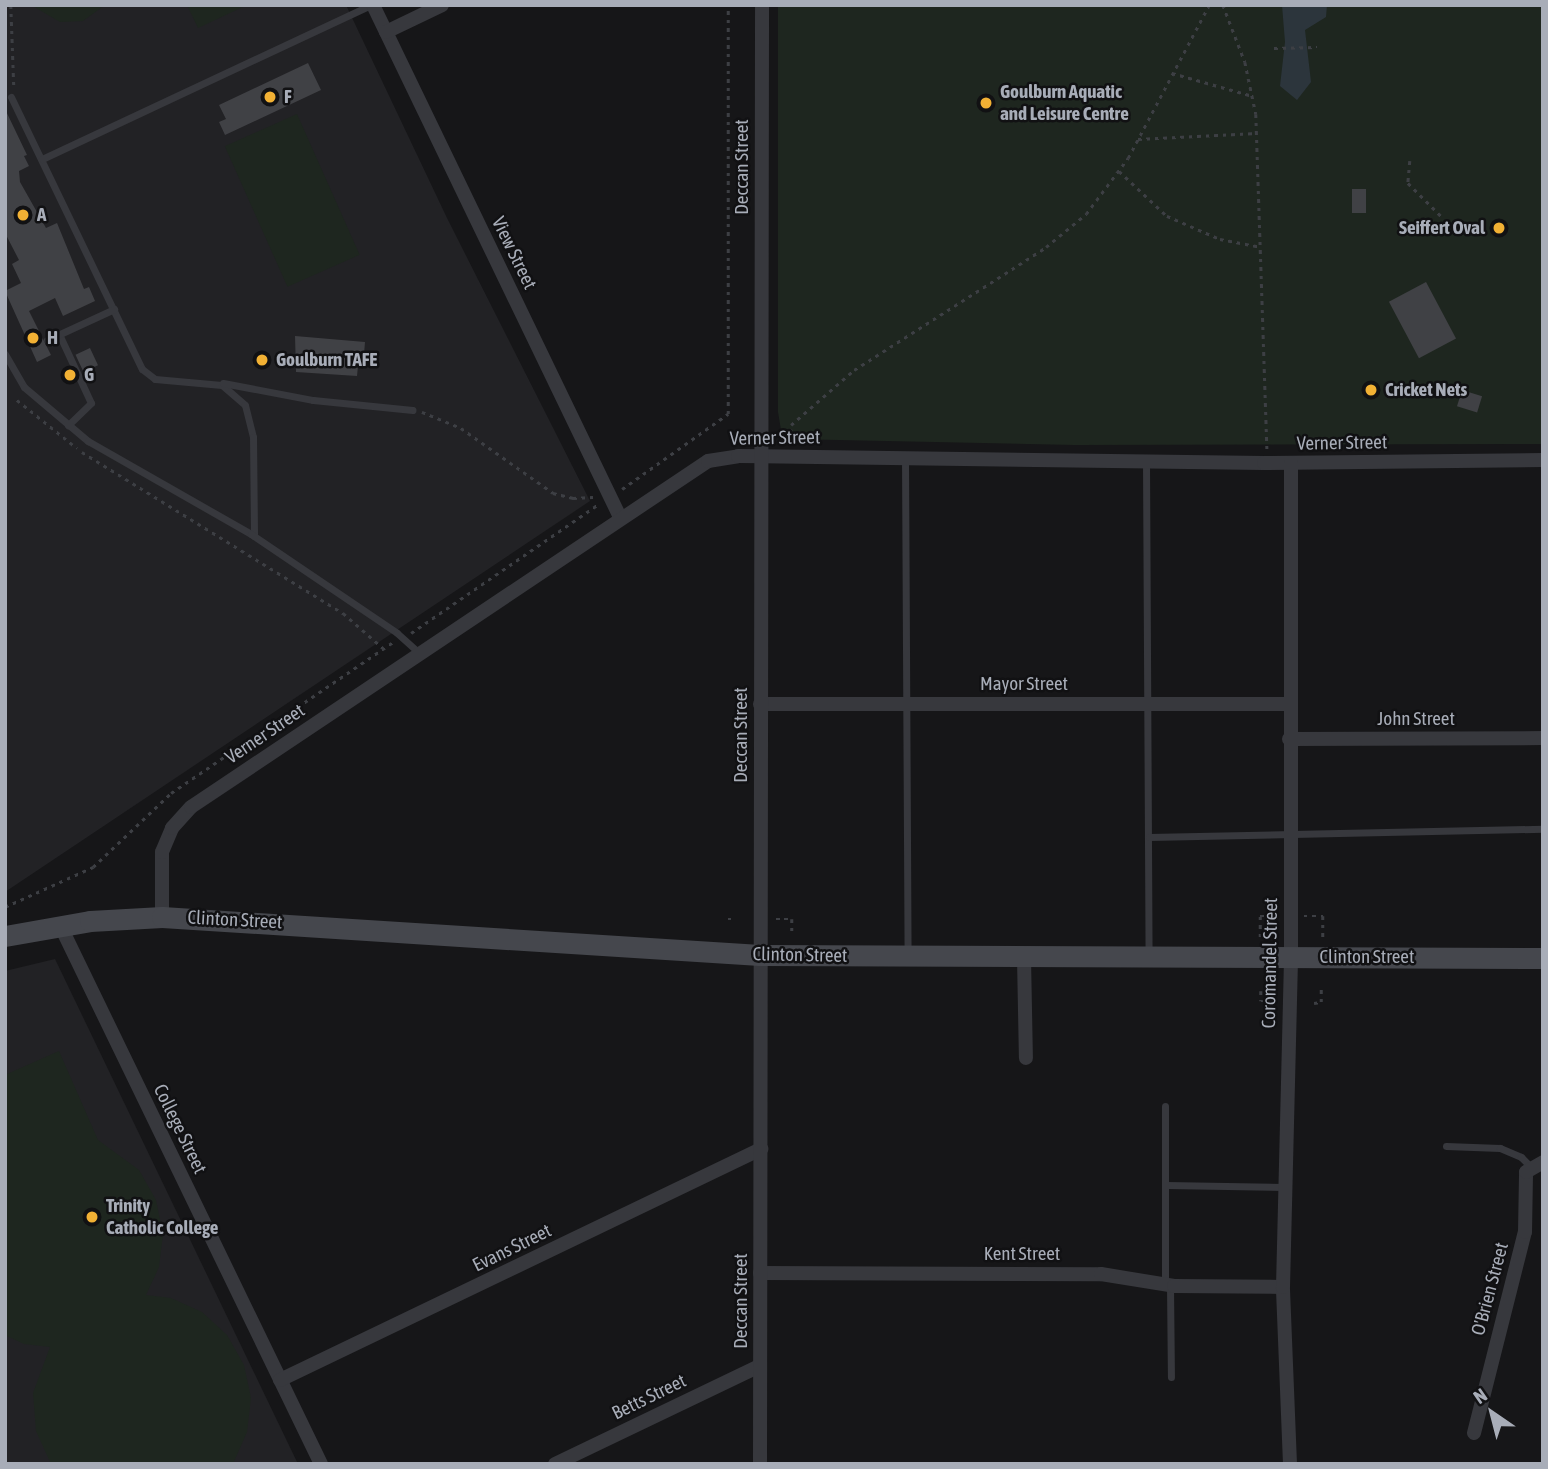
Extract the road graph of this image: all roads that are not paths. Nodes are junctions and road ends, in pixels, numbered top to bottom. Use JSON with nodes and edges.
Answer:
{"nodes":[{"id":1,"x":372,"y":5,"type":"edge"},
{"id":2,"x":442,"y":5,"type":"edge"},
{"id":3,"x":762,"y":5,"type":"edge"},
{"id":4,"x":386,"y":32,"type":"junction"},
{"id":5,"x":11,"y":97,"type":"road end"},
{"id":6,"x":41,"y":159,"type":"junction"},
{"id":7,"x":114,"y":309,"type":"junction"},
{"id":8,"x":60,"y":334,"type":"junction"},
{"id":9,"x":47,"y":340,"type":"dead end"},
{"id":10,"x":5,"y":354,"type":"edge"},
{"id":11,"x":212,"y":382,"type":"junction"},
{"id":12,"x":412,"y":410,"type":"road end"},
{"id":13,"x":68,"y":425,"type":"junction"},
{"id":14,"x":905,"y":456,"type":"junction"},
{"id":15,"x":760,"y":457,"type":"junction"},
{"id":16,"x":1146,"y":458,"type":"junction"},
{"id":17,"x":1543,"y":460,"type":"edge"},
{"id":18,"x":1291,"y":463,"type":"junction"},
{"id":19,"x":620,"y":517,"type":"junction"},
{"id":20,"x":254,"y":536,"type":"junction"},
{"id":21,"x":420,"y":654,"type":"junction"},
{"id":22,"x":904,"y":703,"type":"junction"},
{"id":23,"x":760,"y":704,"type":"junction"},
{"id":24,"x":1149,"y":704,"type":"junction"},
{"id":25,"x":1289,"y":704,"type":"junction"},
{"id":26,"x":1543,"y":738,"type":"edge"},
{"id":27,"x":1289,"y":739,"type":"junction"},
{"id":28,"x":1543,"y":829,"type":"edge"},
{"id":29,"x":1291,"y":833,"type":"junction"},
{"id":30,"x":1149,"y":837,"type":"junction"},
{"id":31,"x":162,"y":917,"type":"junction"},
{"id":32,"x":60,"y":925,"type":"junction"},
{"id":33,"x":5,"y":936,"type":"edge"},
{"id":34,"x":760,"y":955,"type":"junction"},
{"id":35,"x":908,"y":957,"type":"junction"},
{"id":36,"x":1149,"y":957,"type":"junction"},
{"id":37,"x":1291,"y":957,"type":"junction"},
{"id":38,"x":1024,"y":958,"type":"junction"},
{"id":39,"x":1543,"y":958,"type":"edge"},
{"id":40,"x":1026,"y":1058,"type":"dead end"},
{"id":41,"x":1165,"y":1106,"type":"dead end"},
{"id":42,"x":1446,"y":1146,"type":"dead end"},
{"id":43,"x":761,"y":1149,"type":"junction"},
{"id":44,"x":1537,"y":1165,"type":"edge"},
{"id":45,"x":1166,"y":1185,"type":"junction"},
{"id":46,"x":1284,"y":1187,"type":"junction"},
{"id":47,"x":760,"y":1273,"type":"junction"},
{"id":48,"x":1167,"y":1285,"type":"junction"},
{"id":49,"x":1283,"y":1287,"type":"junction"},
{"id":50,"x":760,"y":1366,"type":"junction"},
{"id":51,"x":1171,"y":1377,"type":"dead end"},
{"id":52,"x":280,"y":1380,"type":"junction"},
{"id":53,"x":1474,"y":1433,"type":"dead end"},
{"id":54,"x":321,"y":1464,"type":"edge"},
{"id":55,"x":555,"y":1464,"type":"edge"},
{"id":56,"x":760,"y":1464,"type":"edge"},
{"id":57,"x":1290,"y":1464,"type":"edge"}],
"edges":[{"from":1,"to":4,"type":"street","name":"View Street"},
{"from":1,"to":6,"type":"lane"},
{"from":2,"to":4,"type":"street"},
{"from":3,"to":15,"type":"street","name":"Deccan Street"},
{"from":4,"to":19,"type":"street","name":"View Street"},
{"from":5,"to":6,"type":"lane"},
{"from":6,"to":7,"type":"lane"},
{"from":7,"to":8,"type":"lane"},
{"from":7,"to":11,"type":"lane"},
{"from":8,"to":9,"type":"lane"},
{"from":8,"to":13,"type":"lane"},
{"from":10,"to":13,"type":"lane"},
{"from":11,"to":12,"type":"lane"},
{"from":11,"to":20,"type":"lane"},
{"from":13,"to":20,"type":"lane"},
{"from":14,"to":15,"type":"street","name":"Verner Street"},
{"from":14,"to":16,"type":"street","name":"Verner Street"},
{"from":14,"to":22,"type":"lane"},
{"from":15,"to":19,"type":"street","name":"Verner Street"},
{"from":15,"to":23,"type":"street","name":"Deccan Street"},
{"from":16,"to":18,"type":"street","name":"Verner Street"},
{"from":16,"to":24,"type":"lane"},
{"from":17,"to":18,"type":"street","name":"Verner Street"},
{"from":18,"to":25,"type":"street","name":"Coromandel Street"},
{"from":19,"to":21,"type":"street","name":"Verner Street"},
{"from":20,"to":21,"type":"lane"},
{"from":21,"to":31,"type":"street","name":"Verner Street"},
{"from":22,"to":23,"type":"street","name":"Mayor Street"},
{"from":22,"to":24,"type":"street","name":"Mayor Street"},
{"from":22,"to":35,"type":"lane"},
{"from":23,"to":34,"type":"street","name":"Deccan Street"},
{"from":24,"to":25,"type":"street","name":"Mayor Street"},
{"from":24,"to":30,"type":"lane"},
{"from":25,"to":27,"type":"street","name":"Coromandel Street"},
{"from":26,"to":27,"type":"street","name":"John Street"},
{"from":27,"to":29,"type":"street","name":"Coromandel Street"},
{"from":28,"to":29,"type":"lane"},
{"from":29,"to":30,"type":"lane"},
{"from":29,"to":37,"type":"street","name":"Coromandel Street"},
{"from":30,"to":36,"type":"lane"},
{"from":31,"to":32,"type":"street","name":"Clinton Street"},
{"from":31,"to":34,"type":"street","name":"Clinton Street"},
{"from":32,"to":33,"type":"street","name":"Clinton Street"},
{"from":32,"to":52,"type":"street","name":"College Street"},
{"from":34,"to":35,"type":"street","name":"Clinton Street"},
{"from":34,"to":43,"type":"street","name":"Deccan Street"},
{"from":35,"to":38,"type":"street","name":"Clinton Street"},
{"from":36,"to":37,"type":"street","name":"Clinton Street"},
{"from":36,"to":38,"type":"street","name":"Clinton Street"},
{"from":37,"to":39,"type":"street","name":"Clinton Street"},
{"from":37,"to":46,"type":"street","name":"Coromandel Street"},
{"from":38,"to":40,"type":"street"},
{"from":41,"to":45,"type":"lane"},
{"from":42,"to":44,"type":"lane"},
{"from":43,"to":47,"type":"street","name":"Deccan Street"},
{"from":43,"to":52,"type":"street","name":"Evans Street"},
{"from":44,"to":53,"type":"street","name":"O'Brien Street"},
{"from":45,"to":46,"type":"lane"},
{"from":45,"to":48,"type":"lane"},
{"from":46,"to":49,"type":"street","name":"Coromandel Street"},
{"from":47,"to":48,"type":"street","name":"Kent Street"},
{"from":47,"to":50,"type":"street","name":"Deccan Street"},
{"from":48,"to":49,"type":"street","name":"Kent Street"},
{"from":48,"to":51,"type":"lane"},
{"from":49,"to":57,"type":"street","name":"Coromandel Street"},
{"from":50,"to":55,"type":"street","name":"Betts Street"},
{"from":50,"to":56,"type":"street","name":"Deccan Street"},
{"from":52,"to":54,"type":"street","name":"College Street"}]}
